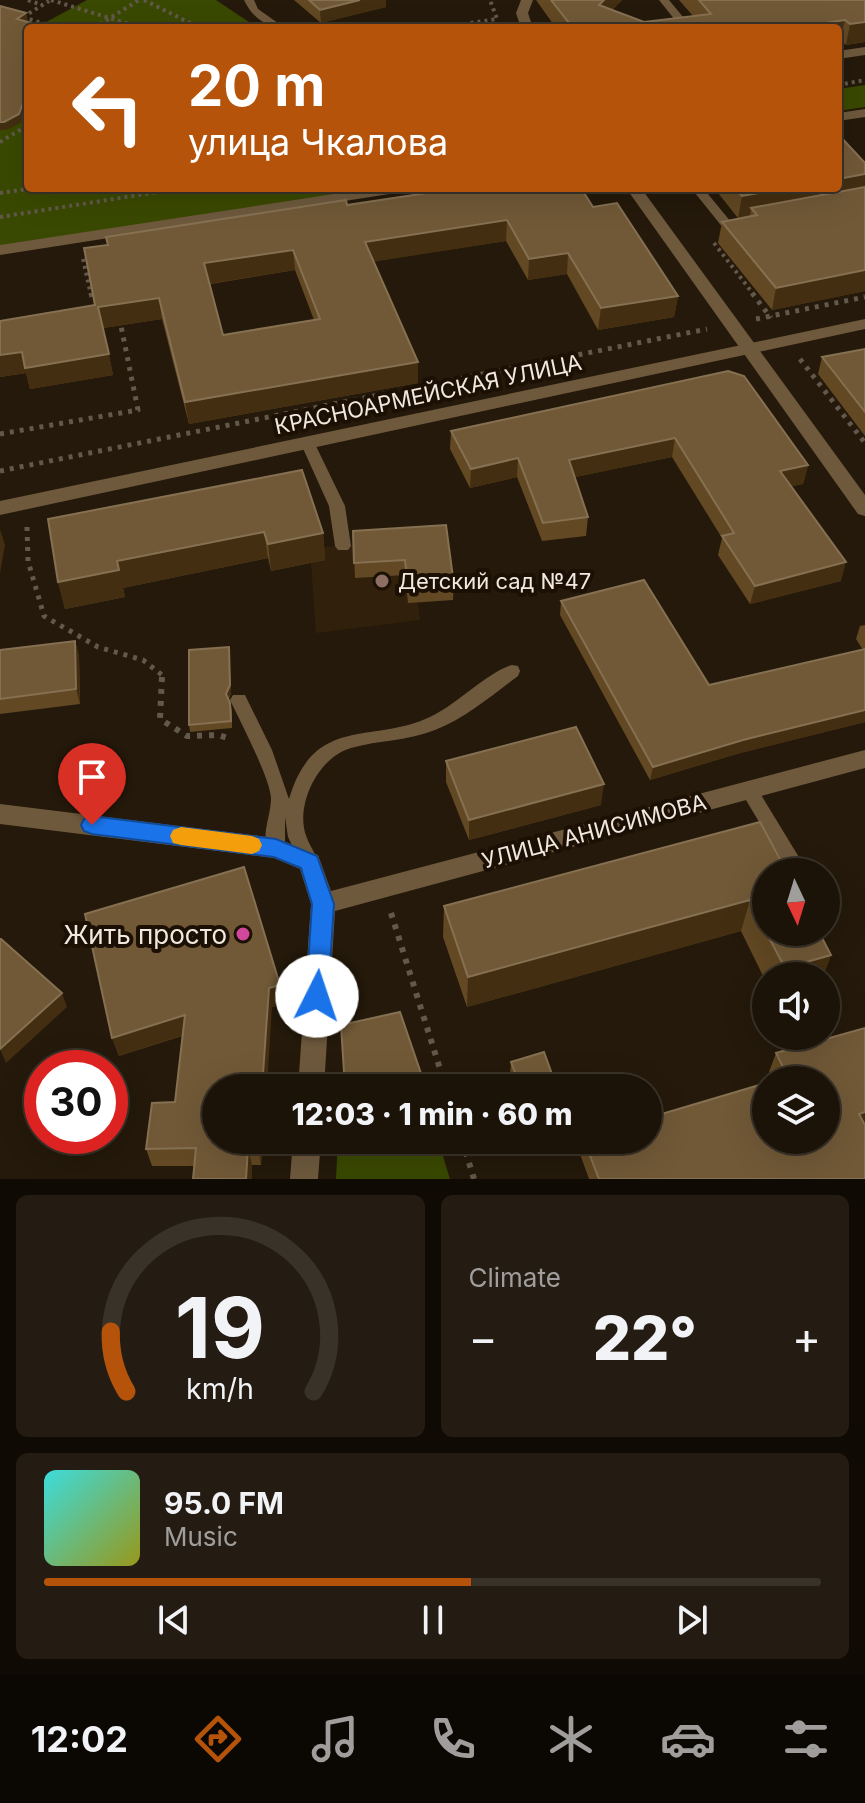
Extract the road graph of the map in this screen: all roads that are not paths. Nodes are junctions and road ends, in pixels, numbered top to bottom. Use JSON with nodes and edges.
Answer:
{"nodes":[{"id":1,"x":249,"y":0,"type":"edge"},
{"id":2,"x":527,"y":0,"type":"edge"},
{"id":3,"x":664,"y":0,"type":"edge"},
{"id":4,"x":683,"y":23,"type":"edge"},
{"id":5,"x":274,"y":24,"type":"edge"},
{"id":6,"x":526,"y":24,"type":"edge"},
{"id":7,"x":865,"y":51,"type":"edge"},
{"id":8,"x":842,"y":54,"type":"edge"},
{"id":9,"x":865,"y":113,"type":"edge"},
{"id":10,"x":842,"y":116,"type":"edge"},
{"id":11,"x":376,"y":192,"type":"edge"},
{"id":12,"x":636,"y":192,"type":"edge"},
{"id":13,"x":700,"y":192,"type":"edge"},
{"id":14,"x":759,"y":221,"type":"edge"},
{"id":15,"x":0,"y":250,"type":"edge"},
{"id":16,"x":865,"y":324,"type":"edge"},
{"id":17,"x":750,"y":349,"type":"junction"},
{"id":18,"x":308,"y":444,"type":"junction"},
{"id":19,"x":0,"y":508,"type":"edge"},
{"id":20,"x":865,"y":509,"type":"edge"},
{"id":21,"x":343,"y":546,"type":"dead end"},
{"id":22,"x":512,"y":671,"type":"dead end"},
{"id":23,"x":239,"y":700,"type":"dead end"},
{"id":24,"x":865,"y":759,"type":"edge"},
{"id":25,"x":749,"y":790,"type":"junction"},
{"id":26,"x":0,"y":814,"type":"edge"},
{"id":27,"x":276,"y":848,"type":"junction"},
{"id":28,"x":790,"y":858,"type":"edge"},
{"id":29,"x":310,"y":862,"type":"junction"},
{"id":30,"x":323,"y":904,"type":"junction"},
{"id":31,"x":312,"y":1074,"type":"edge"},
{"id":32,"x":306,"y":1154,"type":"edge"},
{"id":33,"x":304,"y":1179,"type":"edge"}],
"edges":[{"from":1,"to":5,"type":"lane"},
{"from":2,"to":6,"type":"street"},
{"from":3,"to":4,"type":"lane"},
{"from":7,"to":8,"type":"street"},
{"from":9,"to":10,"type":"street"},
{"from":11,"to":15,"type":"street"},
{"from":12,"to":17,"type":"street"},
{"from":13,"to":14,"type":"lane"},
{"from":16,"to":17,"type":"street","name":"КРАСНОАРМЕЙСКАЯ УЛИЦА"},
{"from":17,"to":18,"type":"street","name":"КРАСНОАРМЕЙСКАЯ УЛИЦА"},
{"from":17,"to":20,"type":"street"},
{"from":18,"to":19,"type":"street","name":"КРАСНОАРМЕЙСКАЯ УЛИЦА"},
{"from":18,"to":21,"type":"lane"},
{"from":22,"to":29,"type":"lane"},
{"from":23,"to":27,"type":"lane"},
{"from":24,"to":25,"type":"street","name":"УЛИЦА АНИСИМОВА"},
{"from":25,"to":28,"type":"lane"},
{"from":25,"to":30,"type":"street","name":"УЛИЦА АНИСИМОВА"},
{"from":26,"to":27,"type":"street"},
{"from":27,"to":29,"type":"street"},
{"from":29,"to":30,"type":"street"},
{"from":30,"to":31,"type":"street"},
{"from":32,"to":33,"type":"street"}]}
